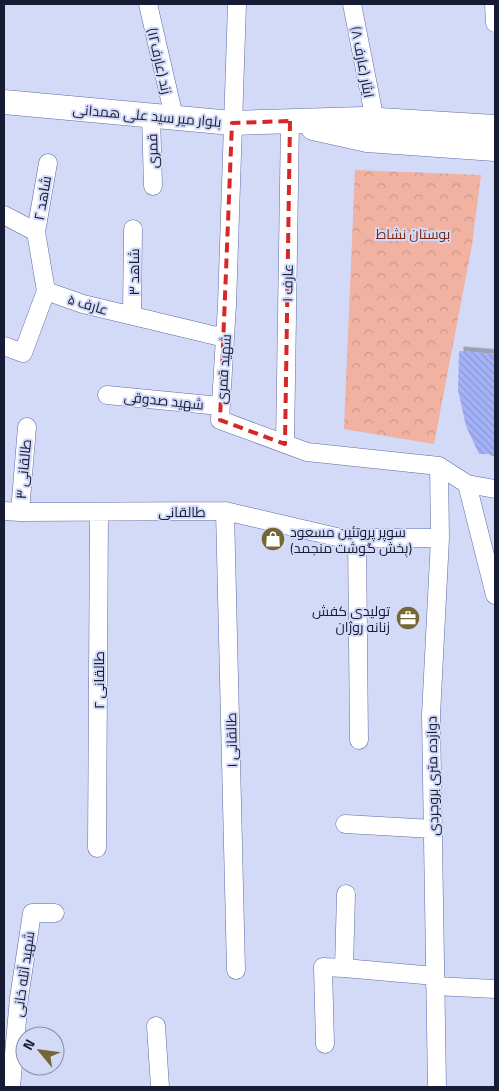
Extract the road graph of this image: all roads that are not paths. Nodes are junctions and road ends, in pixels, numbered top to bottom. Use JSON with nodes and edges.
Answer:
{"nodes":[{"id":1,"x":148,"y":4,"type":"edge"},
{"id":2,"x":237,"y":4,"type":"edge"},
{"id":3,"x":352,"y":4,"type":"edge"},
{"id":4,"x":494,"y":4,"type":"edge"},
{"id":5,"x":495,"y":23,"type":"edge"},
{"id":6,"x":4,"y":102,"type":"edge"},
{"id":7,"x":162,"y":116,"type":"junction"},
{"id":8,"x":290,"y":121,"type":"junction"},
{"id":9,"x":232,"y":123,"type":"junction"},
{"id":10,"x":495,"y":126,"type":"edge"},
{"id":11,"x":377,"y":130,"type":"junction"},
{"id":12,"x":495,"y":149,"type":"edge"},
{"id":13,"x":48,"y":163,"type":"dead end"},
{"id":14,"x":152,"y":186,"type":"dead end"},
{"id":15,"x":4,"y":215,"type":"edge"},
{"id":16,"x":133,"y":229,"type":"dead end"},
{"id":17,"x":36,"y":232,"type":"junction"},
{"id":18,"x":46,"y":291,"type":"junction"},
{"id":19,"x":132,"y":315,"type":"junction"},
{"id":20,"x":225,"y":338,"type":"junction"},
{"id":21,"x":4,"y":346,"type":"edge"},
{"id":22,"x":107,"y":395,"type":"dead end"},
{"id":23,"x":220,"y":406,"type":"junction"},
{"id":24,"x":27,"y":427,"type":"dead end"},
{"id":25,"x":285,"y":444,"type":"junction"},
{"id":26,"x":440,"y":466,"type":"junction"},
{"id":27,"x":467,"y":484,"type":"junction"},
{"id":28,"x":495,"y":489,"type":"edge"},
{"id":29,"x":226,"y":511,"type":"junction"},
{"id":30,"x":12,"y":512,"type":"edge"},
{"id":31,"x":99,"y":512,"type":"junction"},
{"id":32,"x":356,"y":538,"type":"junction"},
{"id":33,"x":440,"y":538,"type":"junction"},
{"id":34,"x":495,"y":595,"type":"edge"},
{"id":35,"x":359,"y":740,"type":"dead end"},
{"id":36,"x":345,"y":824,"type":"dead end"},
{"id":37,"x":433,"y":829,"type":"junction"},
{"id":38,"x":97,"y":848,"type":"dead end"},
{"id":39,"x":346,"y":894,"type":"dead end"},
{"id":40,"x":55,"y":913,"type":"dead end"},
{"id":41,"x":344,"y":968,"type":"junction"},
{"id":42,"x":236,"y":970,"type":"dead end"},
{"id":43,"x":435,"y":981,"type":"junction"},
{"id":44,"x":495,"y":989,"type":"edge"},
{"id":45,"x":156,"y":1026,"type":"dead end"},
{"id":46,"x":325,"y":1044,"type":"dead end"},
{"id":47,"x":11,"y":1087,"type":"edge"},
{"id":48,"x":160,"y":1087,"type":"edge"},
{"id":49,"x":436,"y":1087,"type":"edge"}],
"edges":[{"from":1,"to":7,"type":"street","name":"زند (عارف۱۲)"},
{"from":2,"to":9,"type":"street","name":"شهید قمری"},
{"from":3,"to":11,"type":"street","name":"ایثار (عارف ۸)"},
{"from":4,"to":5,"type":"street"},
{"from":6,"to":7,"type":"main road","name":"بلوار میر سید علی همدانی"},
{"from":7,"to":9,"type":"main road","name":"بلوار میر سید علی همدانی"},
{"from":7,"to":14,"type":"street","name":"قمری"},
{"from":8,"to":9,"type":"main road","name":"بلوار میر سید علی همدانی"},
{"from":8,"to":11,"type":"main road","name":"بلوار میر سید علی همدانی"},
{"from":8,"to":25,"type":"street","name":"عارف ۱"},
{"from":9,"to":20,"type":"street","name":"شهید قمری"},
{"from":10,"to":11,"type":"main road","name":"بلوار میر سید علی همدانی"},
{"from":11,"to":12,"type":"main road","name":"بلوار میر سید علی همدانی"},
{"from":13,"to":17,"type":"street","name":"شاهد ۲"},
{"from":15,"to":17,"type":"street"},
{"from":16,"to":19,"type":"street","name":"شاهد ۳"},
{"from":17,"to":18,"type":"street"},
{"from":18,"to":19,"type":"street","name":"عارف ۵"},
{"from":18,"to":21,"type":"street"},
{"from":19,"to":20,"type":"street","name":"عارف ۵"},
{"from":20,"to":23,"type":"street","name":"شهید قمری"},
{"from":22,"to":23,"type":"street","name":"شهید صدوقی"},
{"from":23,"to":25,"type":"street","name":"شهید قمری"},
{"from":24,"to":30,"type":"street","name":"طالقانی ۳"},
{"from":25,"to":26,"type":"street","name":"شهید قمری"},
{"from":26,"to":27,"type":"street"},
{"from":26,"to":33,"type":"street","name":"دوازده متری بروجردی"},
{"from":27,"to":28,"type":"street"},
{"from":27,"to":34,"type":"street"},
{"from":29,"to":31,"type":"street","name":"طالقانی"},
{"from":29,"to":32,"type":"street","name":"طالقانی"},
{"from":29,"to":42,"type":"street","name":"طالقانی ۱"},
{"from":30,"to":31,"type":"street","name":"طالقانی"},
{"from":31,"to":38,"type":"street","name":"طالقانی ۲"},
{"from":32,"to":33,"type":"street","name":"طالقانی"},
{"from":32,"to":35,"type":"street"},
{"from":33,"to":37,"type":"street","name":"دوازده متری بروجردی"},
{"from":36,"to":37,"type":"street"},
{"from":37,"to":43,"type":"street","name":"دوازده متری بروجردی"},
{"from":39,"to":41,"type":"street"},
{"from":40,"to":47,"type":"street","name":"شهید آتله خانی"},
{"from":41,"to":43,"type":"street"},
{"from":41,"to":46,"type":"street"},
{"from":43,"to":44,"type":"street"},
{"from":43,"to":49,"type":"street","name":"دوازده متری بروجردی"},
{"from":45,"to":48,"type":"street"}]}
